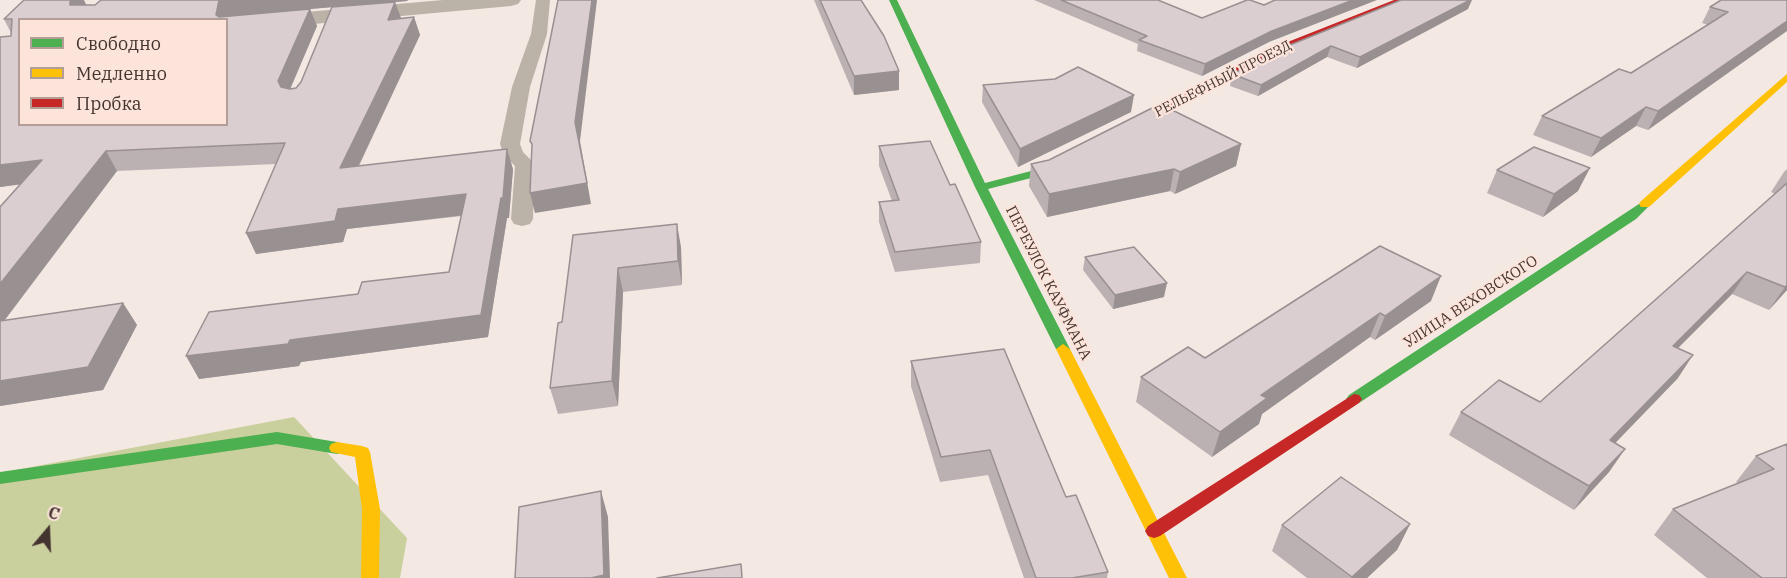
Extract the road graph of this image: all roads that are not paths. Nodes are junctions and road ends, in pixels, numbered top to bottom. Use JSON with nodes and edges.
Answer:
{"nodes":[{"id":1,"x":511,"y":0,"type":"edge"},
{"id":2,"x":543,"y":0,"type":"edge"},
{"id":3,"x":893,"y":0,"type":"edge"},
{"id":4,"x":1401,"y":0,"type":"edge"},
{"id":5,"x":476,"y":2,"type":"edge"},
{"id":6,"x":331,"y":17,"type":"junction"},
{"id":7,"x":228,"y":26,"type":"edge"},
{"id":8,"x":322,"y":36,"type":"edge"},
{"id":9,"x":1787,"y":77,"type":"edge"},
{"id":10,"x":1109,"y":136,"type":"edge"},
{"id":11,"x":1078,"y":153,"type":"edge"},
{"id":12,"x":981,"y":187,"type":"junction"},
{"id":13,"x":522,"y":219,"type":"dead end"},
{"id":14,"x":0,"y":478,"type":"edge"},
{"id":15,"x":1154,"y":531,"type":"junction"},
{"id":16,"x":370,"y":578,"type":"edge"},
{"id":17,"x":1178,"y":578,"type":"edge"}],
"edges":[{"from":1,"to":5,"type":"street"},
{"from":2,"to":13,"type":"lane"},
{"from":3,"to":12,"type":"street","name":"ПЕРЕУЛОК КАУФМАНА"},
{"from":4,"to":10,"type":"street","name":"РЕЛЬЕФНЫЙ ПРОЕЗД"},
{"from":5,"to":6,"type":"street"},
{"from":6,"to":7,"type":"street"},
{"from":6,"to":8,"type":"lane"},
{"from":9,"to":15,"type":"street","name":"УЛИЦА ВЕХОВСКОГО"},
{"from":11,"to":12,"type":"street"},
{"from":12,"to":15,"type":"street","name":"ПЕРЕУЛОК КАУФМАНА"},
{"from":14,"to":16,"type":"street"},
{"from":15,"to":17,"type":"street","name":"ПЕРЕУЛОК КАУФМАНА"}]}
